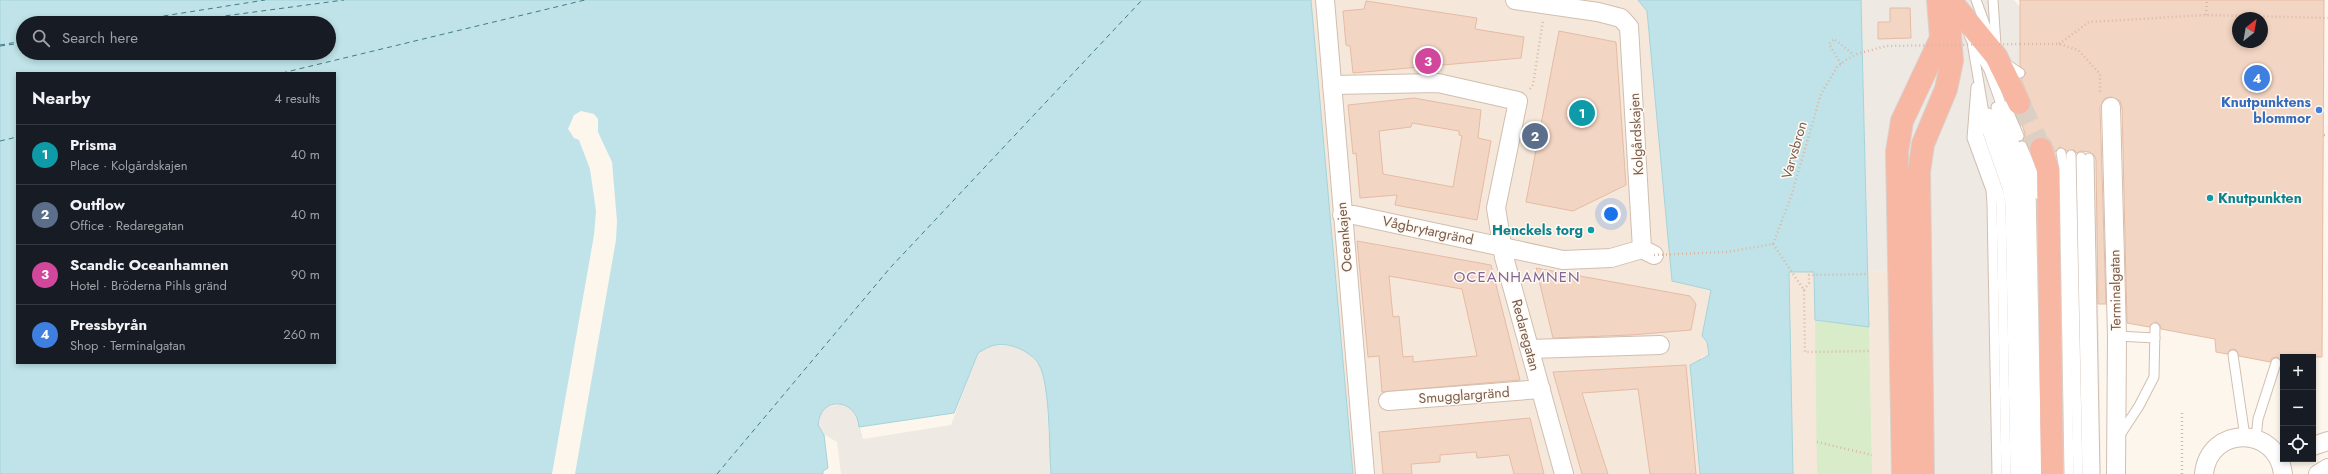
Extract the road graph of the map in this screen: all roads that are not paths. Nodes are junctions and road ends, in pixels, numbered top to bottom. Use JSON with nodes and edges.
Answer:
{"nodes":[{"id":1,"x":1325,"y":0,"type":"edge"},
{"id":2,"x":1515,"y":0,"type":"edge"},
{"id":3,"x":1994,"y":0,"type":"edge"},
{"id":4,"x":1954,"y":1,"type":"edge"},
{"id":5,"x":1940,"y":38,"type":"junction"},
{"id":6,"x":1972,"y":42,"type":"junction"},
{"id":7,"x":1942,"y":62,"type":"dead end"},
{"id":8,"x":1992,"y":63,"type":"junction"},
{"id":9,"x":1977,"y":75,"type":"junction"},
{"id":10,"x":1339,"y":85,"type":"junction"},
{"id":11,"x":2019,"y":86,"type":"joint"},
{"id":12,"x":2111,"y":107,"type":"dead end"},
{"id":13,"x":2019,"y":136,"type":"dead end"},
{"id":14,"x":2044,"y":150,"type":"junction"},
{"id":15,"x":2071,"y":155,"type":"dead end"},
{"id":16,"x":1348,"y":215,"type":"junction"},
{"id":17,"x":1502,"y":246,"type":"junction"},
{"id":18,"x":2155,"y":328,"type":"dead end"},
{"id":19,"x":2123,"y":337,"type":"junction"},
{"id":20,"x":2155,"y":338,"type":"junction"},
{"id":21,"x":1660,"y":345,"type":"dead end"},
{"id":22,"x":1530,"y":349,"type":"junction"},
{"id":23,"x":2233,"y":355,"type":"dead end"},
{"id":24,"x":2276,"y":363,"type":"dead end"},
{"id":25,"x":1541,"y":389,"type":"junction"},
{"id":26,"x":1388,"y":401,"type":"dead end"},
{"id":27,"x":2250,"y":438,"type":"junction"},
{"id":28,"x":2328,"y":441,"type":"edge"},
{"id":29,"x":2116,"y":442,"type":"junction"},
{"id":30,"x":2316,"y":445,"type":"edge"},
{"id":31,"x":2278,"y":450,"type":"edge"},
{"id":32,"x":2328,"y":468,"type":"edge"},
{"id":33,"x":1365,"y":474,"type":"edge"},
{"id":34,"x":1564,"y":474,"type":"edge"},
{"id":35,"x":1903,"y":474,"type":"edge"},
{"id":36,"x":1909,"y":474,"type":"edge"},
{"id":37,"x":1917,"y":474,"type":"edge"},
{"id":38,"x":1923,"y":474,"type":"edge"},
{"id":39,"x":1997,"y":474,"type":"edge"},
{"id":40,"x":2006,"y":474,"type":"edge"},
{"id":41,"x":2015,"y":474,"type":"edge"},
{"id":42,"x":2022,"y":474,"type":"edge"},
{"id":43,"x":2030,"y":474,"type":"edge"},
{"id":44,"x":2038,"y":474,"type":"edge"},
{"id":45,"x":2045,"y":474,"type":"edge"},
{"id":46,"x":2052,"y":474,"type":"edge"},
{"id":47,"x":2061,"y":474,"type":"edge"},
{"id":48,"x":2069,"y":474,"type":"edge"},
{"id":49,"x":2078,"y":474,"type":"edge"},
{"id":50,"x":2087,"y":474,"type":"edge"},
{"id":51,"x":2095,"y":474,"type":"edge"},
{"id":52,"x":2116,"y":474,"type":"edge"},
{"id":53,"x":2204,"y":474,"type":"edge"},
{"id":54,"x":2283,"y":474,"type":"edge"},
{"id":55,"x":2318,"y":474,"type":"edge"}],
"edges":[{"from":1,"to":10,"type":"street","name":"Oceankajen"},
{"from":2,"to":17,"type":"street","name":"Kolgårdskajen"},
{"from":3,"to":8,"type":"lane"},
{"from":4,"to":5,"type":"highway"},
{"from":4,"to":6,"type":"lane"},
{"from":4,"to":8,"type":"highway"},
{"from":4,"to":38,"type":"highway"},
{"from":5,"to":35,"type":"highway"},
{"from":5,"to":36,"type":"lane"},
{"from":6,"to":8,"type":"lane"},
{"from":6,"to":9,"type":"lane"},
{"from":7,"to":37,"type":"lane"},
{"from":8,"to":11,"type":"highway"},
{"from":8,"to":11,"type":"lane"},
{"from":8,"to":13,"type":"lane"},
{"from":8,"to":43,"type":"lane"},
{"from":8,"to":44,"type":"lane"},
{"from":9,"to":39,"type":"lane"},
{"from":9,"to":40,"type":"lane"},
{"from":9,"to":41,"type":"lane"},
{"from":9,"to":42,"type":"lane"},
{"from":10,"to":16,"type":"street","name":"Oceankajen"},
{"from":10,"to":17,"type":"street","name":"Redaregatan"},
{"from":12,"to":19,"type":"street","name":"Terminalgatan"},
{"from":14,"to":45,"type":"lane"},
{"from":14,"to":46,"type":"highway"},
{"from":14,"to":47,"type":"lane"},
{"from":14,"to":48,"type":"lane"},
{"from":15,"to":49,"type":"lane"},
{"from":16,"to":17,"type":"street","name":"Vågbrytargränd"},
{"from":16,"to":33,"type":"street","name":"Oceankajen"},
{"from":17,"to":22,"type":"street","name":"Redaregatan"},
{"from":18,"to":20,"type":"lane"},
{"from":19,"to":20,"type":"lane"},
{"from":19,"to":29,"type":"street","name":"Terminalgatan"},
{"from":20,"to":29,"type":"lane"},
{"from":21,"to":22,"type":"street"},
{"from":22,"to":25,"type":"street","name":"Redaregatan"},
{"from":23,"to":27,"type":"lane"},
{"from":24,"to":27,"type":"lane"},
{"from":25,"to":26,"type":"street","name":"Smugglargränd"},
{"from":25,"to":34,"type":"street","name":"Redaregatan"},
{"from":27,"to":31,"type":"street"},
{"from":27,"to":53,"type":"street"},
{"from":28,"to":30,"type":"street"},
{"from":29,"to":52,"type":"street","name":"Terminalgatan"},
{"from":31,"to":54,"type":"street"},
{"from":32,"to":55,"type":"street"},
{"from":50,"to":51,"type":"lane"}]}
